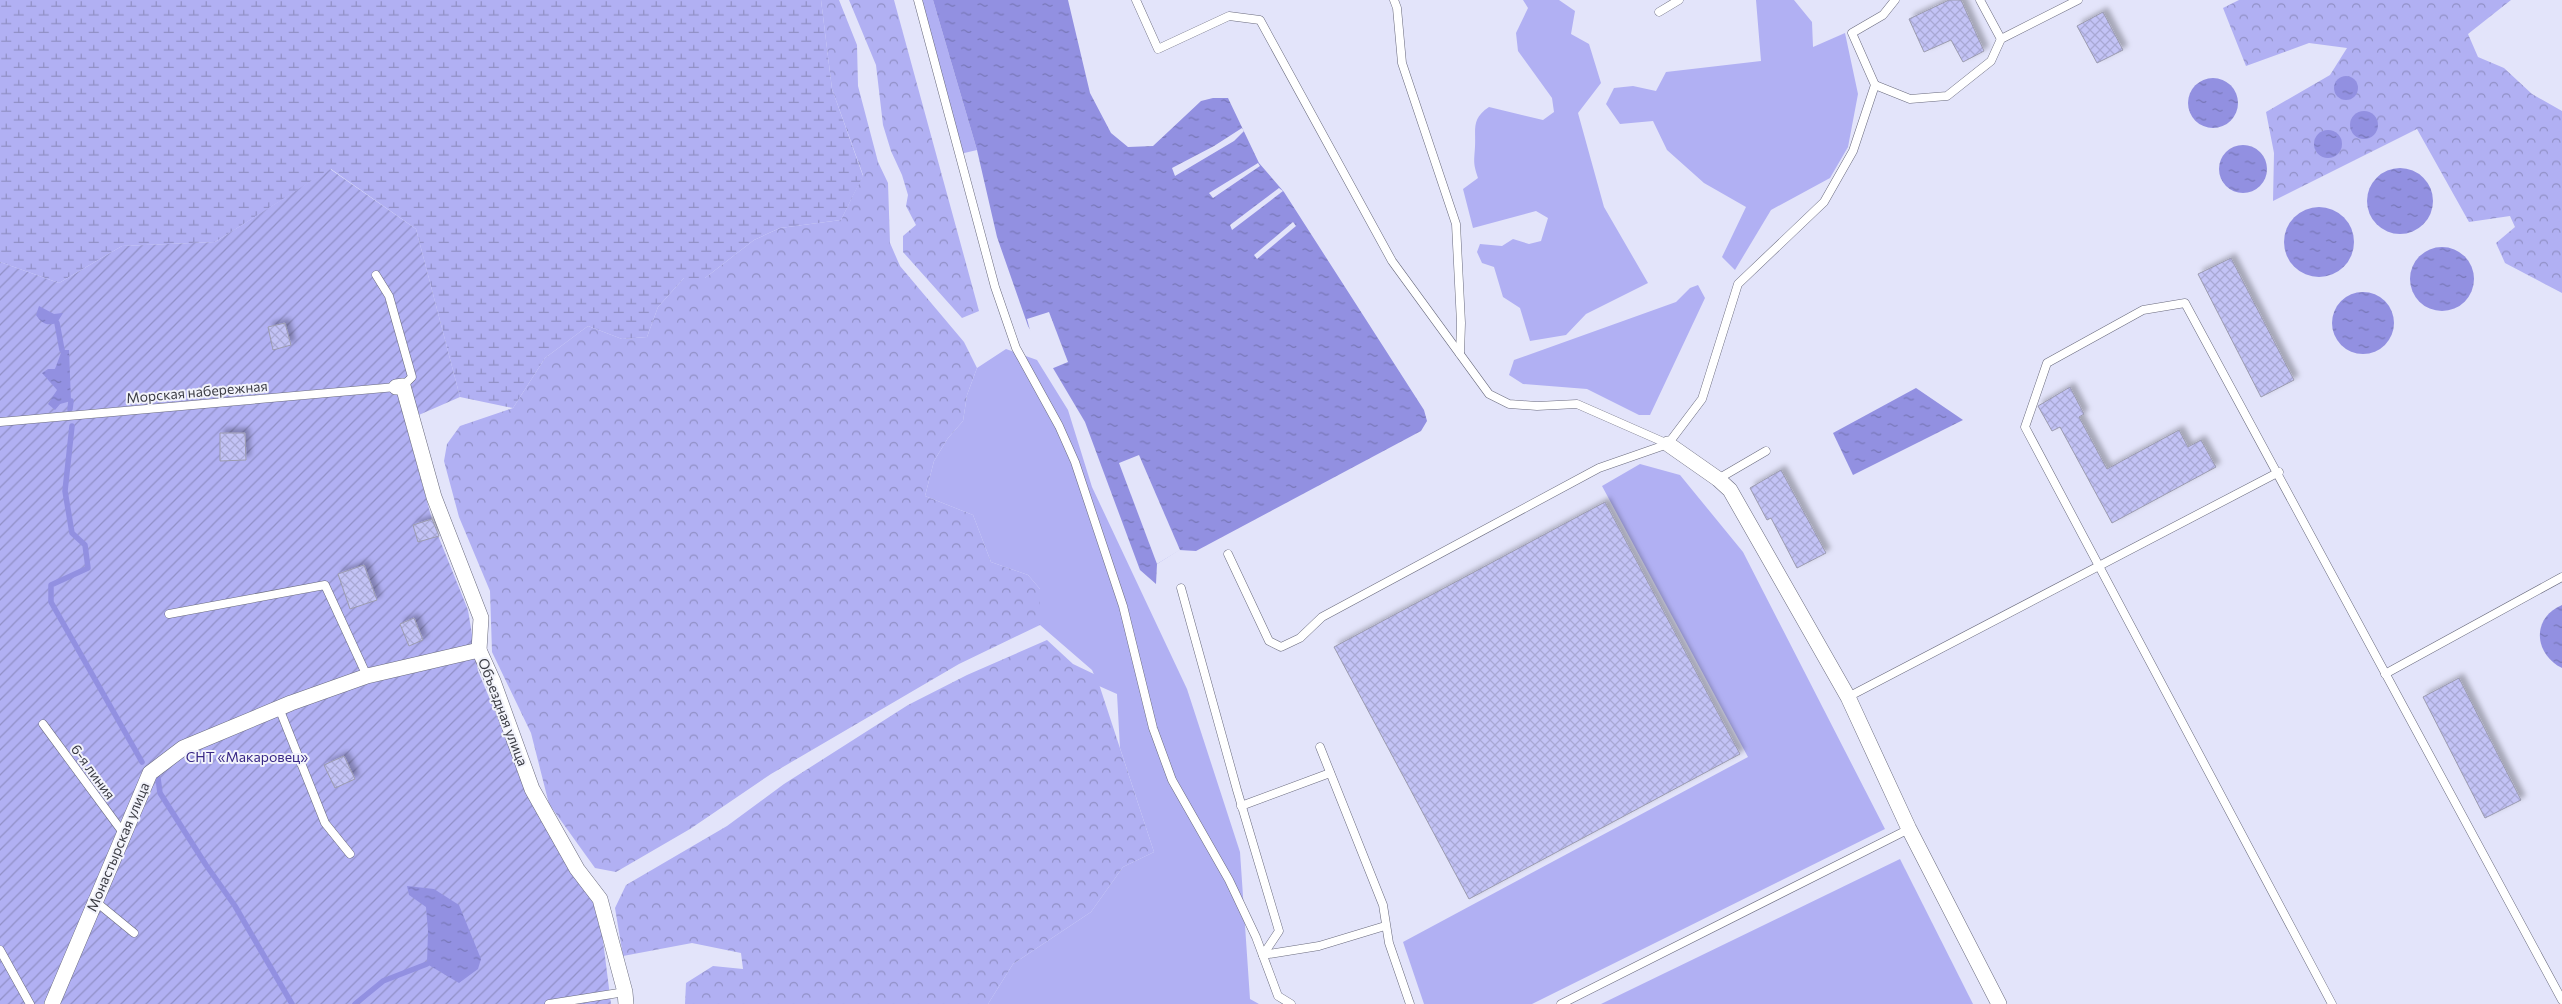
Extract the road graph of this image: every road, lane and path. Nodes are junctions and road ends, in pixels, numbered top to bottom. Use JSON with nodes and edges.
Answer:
{"nodes":[{"id":1,"x":918,"y":0,"type":"edge"},
{"id":2,"x":1136,"y":0,"type":"edge"},
{"id":3,"x":1394,"y":0,"type":"edge"},
{"id":4,"x":1679,"y":0,"type":"edge"},
{"id":5,"x":1896,"y":0,"type":"edge"},
{"id":6,"x":1980,"y":0,"type":"edge"},
{"id":7,"x":2078,"y":0,"type":"edge"},
{"id":8,"x":1659,"y":12,"type":"dead end"},
{"id":9,"x":2002,"y":39,"type":"junction"},
{"id":10,"x":1875,"y":85,"type":"junction"},
{"id":11,"x":376,"y":275,"type":"dead end"},
{"id":12,"x":1460,"y":354,"type":"junction"},
{"id":13,"x":400,"y":387,"type":"junction"},
{"id":14,"x":0,"y":422,"type":"edge"},
{"id":15,"x":1668,"y":444,"type":"junction"},
{"id":16,"x":1766,"y":451,"type":"dead end"},
{"id":17,"x":2279,"y":472,"type":"junction"},
{"id":18,"x":1718,"y":478,"type":"junction"},
{"id":19,"x":1228,"y":554,"type":"dead end"},
{"id":20,"x":2099,"y":566,"type":"junction"},
{"id":21,"x":2562,"y":577,"type":"edge"},
{"id":22,"x":1181,"y":588,"type":"dead end"},
{"id":23,"x":169,"y":614,"type":"dead end"},
{"id":24,"x":479,"y":650,"type":"junction"},
{"id":25,"x":2385,"y":674,"type":"junction"},
{"id":26,"x":367,"y":676,"type":"junction"},
{"id":27,"x":1848,"y":697,"type":"junction"},
{"id":28,"x":279,"y":708,"type":"junction"},
{"id":29,"x":43,"y":724,"type":"dead end"},
{"id":30,"x":1320,"y":747,"type":"dead end"},
{"id":31,"x":1330,"y":773,"type":"junction"},
{"id":32,"x":1241,"y":806,"type":"junction"},
{"id":33,"x":1909,"y":829,"type":"junction"},
{"id":34,"x":124,"y":834,"type":"junction"},
{"id":35,"x":350,"y":854,"type":"dead end"},
{"id":36,"x":95,"y":901,"type":"junction"},
{"id":37,"x":1385,"y":926,"type":"junction"},
{"id":38,"x":134,"y":933,"type":"dead end"},
{"id":39,"x":0,"y":950,"type":"edge"},
{"id":40,"x":1263,"y":956,"type":"junction"},
{"id":41,"x":626,"y":998,"type":"edge"},
{"id":42,"x":2562,"y":1000,"type":"edge"},
{"id":43,"x":30,"y":1004,"type":"edge"},
{"id":44,"x":52,"y":1004,"type":"edge"},
{"id":45,"x":549,"y":1004,"type":"edge"},
{"id":46,"x":1292,"y":1004,"type":"edge"},
{"id":47,"x":1410,"y":1004,"type":"edge"},
{"id":48,"x":1561,"y":1004,"type":"edge"},
{"id":49,"x":1999,"y":1004,"type":"edge"},
{"id":50,"x":2332,"y":1004,"type":"edge"}],
"edges":[{"from":1,"to":40,"type":"lane"},
{"from":2,"to":12,"type":"lane"},
{"from":3,"to":12,"type":"lane"},
{"from":4,"to":8,"type":"lane"},
{"from":5,"to":10,"type":"lane"},
{"from":6,"to":9,"type":"lane"},
{"from":7,"to":9,"type":"lane"},
{"from":9,"to":10,"type":"lane"},
{"from":10,"to":15,"type":"lane"},
{"from":11,"to":13,"type":"lane"},
{"from":12,"to":15,"type":"lane"},
{"from":13,"to":14,"type":"lane","name":"Морская набережная"},
{"from":13,"to":24,"type":"street","name":"Объездная улица"},
{"from":15,"to":18,"type":"street"},
{"from":15,"to":19,"type":"lane"},
{"from":16,"to":18,"type":"lane"},
{"from":17,"to":20,"type":"lane"},
{"from":17,"to":20,"type":"lane"},
{"from":17,"to":25,"type":"lane"},
{"from":18,"to":27,"type":"street"},
{"from":20,"to":27,"type":"lane"},
{"from":20,"to":50,"type":"lane"},
{"from":21,"to":25,"type":"lane"},
{"from":22,"to":32,"type":"lane"},
{"from":23,"to":26,"type":"lane"},
{"from":24,"to":26,"type":"street","name":"Монастырская улица"},
{"from":24,"to":41,"type":"street","name":"Объездная улица"},
{"from":25,"to":42,"type":"lane"},
{"from":26,"to":28,"type":"street","name":"Монастырская улица"},
{"from":27,"to":33,"type":"street"},
{"from":28,"to":34,"type":"street","name":"Монастырская улица"},
{"from":28,"to":35,"type":"lane"},
{"from":29,"to":34,"type":"lane","name":"6-я линия"},
{"from":30,"to":31,"type":"lane"},
{"from":31,"to":32,"type":"lane"},
{"from":31,"to":37,"type":"lane"},
{"from":32,"to":40,"type":"lane"},
{"from":33,"to":48,"type":"lane"},
{"from":33,"to":49,"type":"street"},
{"from":34,"to":36,"type":"street","name":"Монастырская улица"},
{"from":36,"to":38,"type":"lane"},
{"from":36,"to":44,"type":"street","name":"Монастырская улица"},
{"from":37,"to":40,"type":"lane"},
{"from":37,"to":47,"type":"lane"},
{"from":39,"to":43,"type":"lane"},
{"from":40,"to":46,"type":"lane"},
{"from":41,"to":45,"type":"lane"}]}
